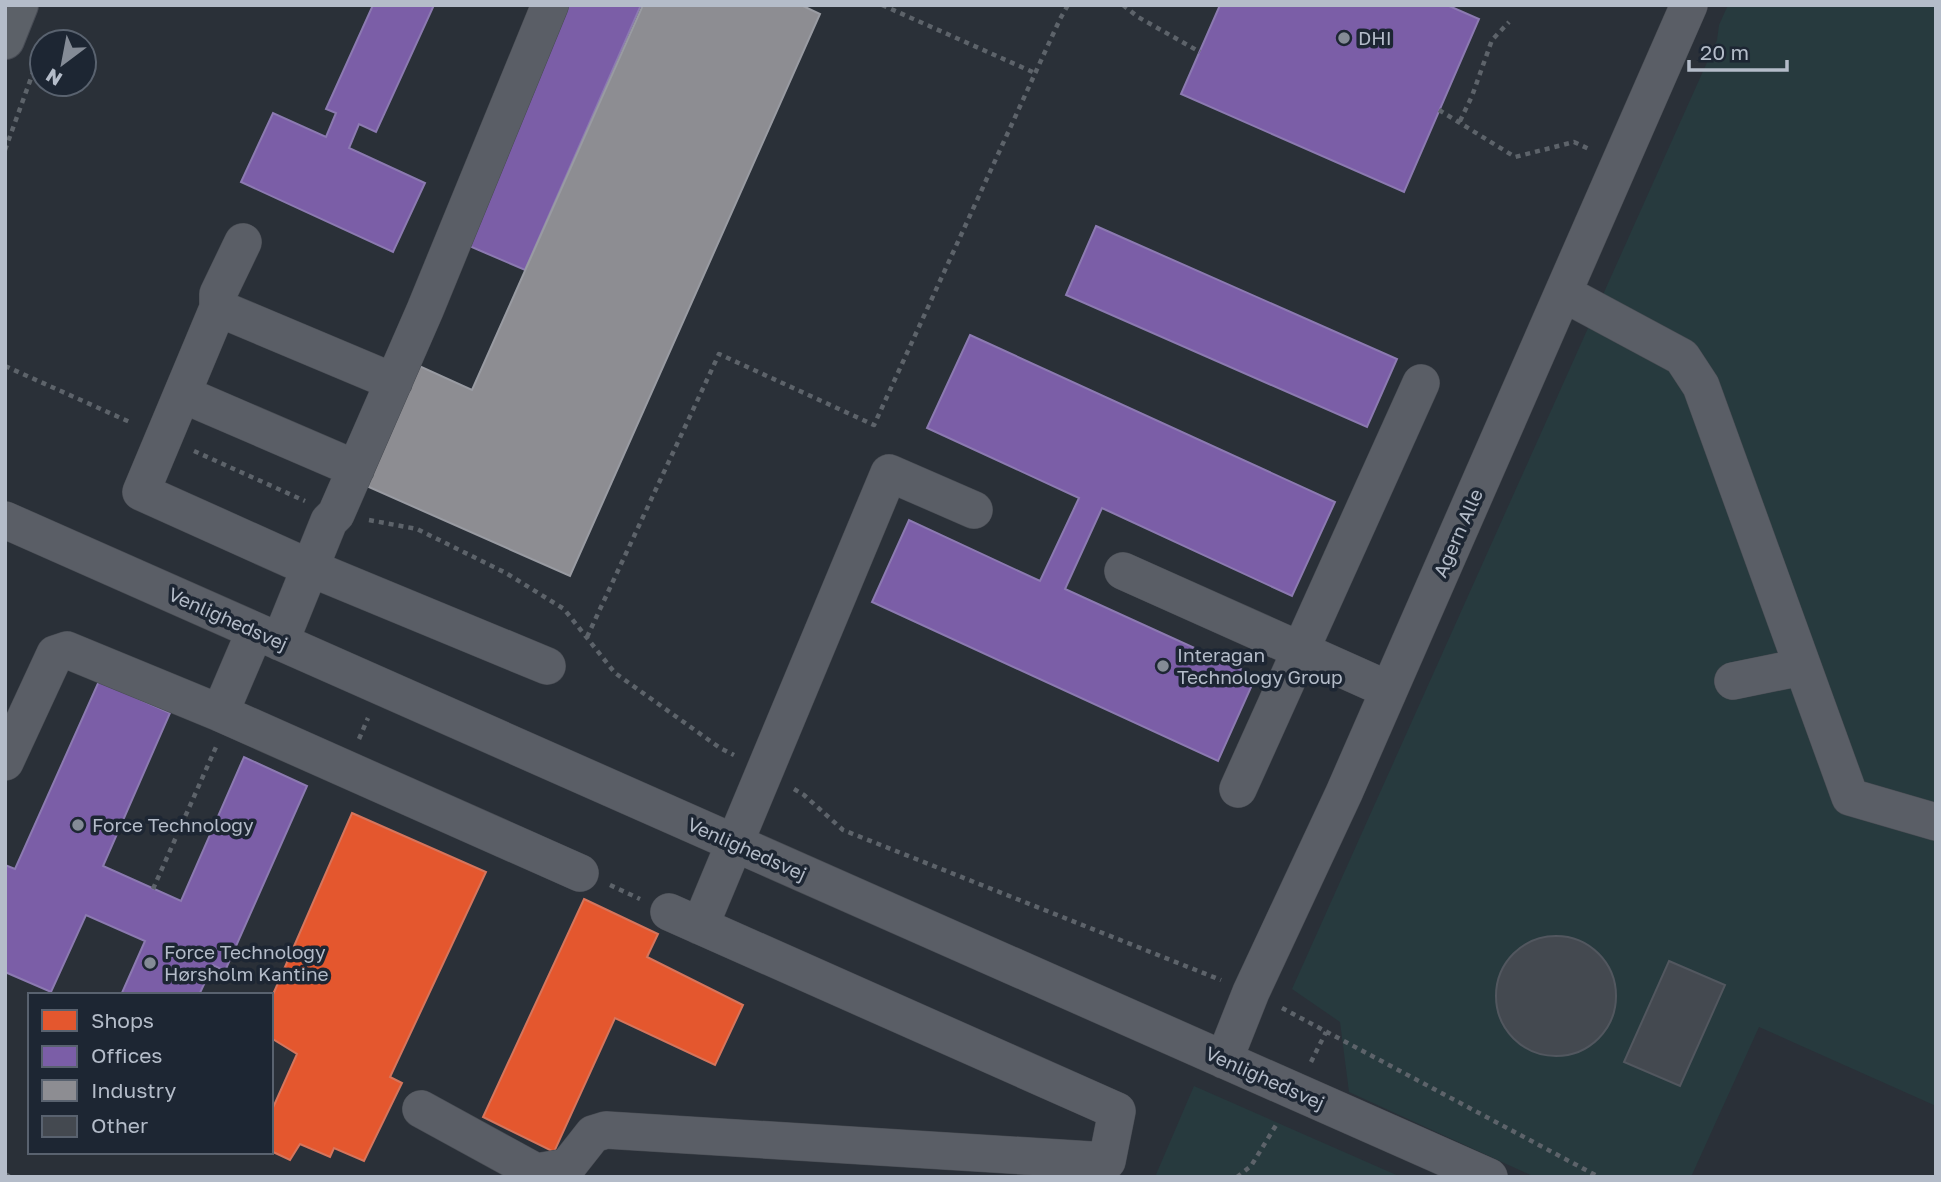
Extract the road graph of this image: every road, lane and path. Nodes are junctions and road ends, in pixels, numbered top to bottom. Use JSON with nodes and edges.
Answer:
{"nodes":[{"id":1,"x":19,"y":5,"type":"edge"},
{"id":2,"x":550,"y":5,"type":"edge"},
{"id":3,"x":882,"y":5,"type":"edge"},
{"id":4,"x":1068,"y":5,"type":"edge"},
{"id":5,"x":1123,"y":5,"type":"edge"},
{"id":6,"x":1689,"y":5,"type":"edge"},
{"id":7,"x":1509,"y":22,"type":"dead end"},
{"id":8,"x":5,"y":40,"type":"edge"},
{"id":9,"x":1200,"y":52,"type":"dead end"},
{"id":10,"x":1035,"y":73,"type":"junction"},
{"id":11,"x":28,"y":87,"type":"edge"},
{"id":12,"x":1439,"y":110,"type":"dead end"},
{"id":13,"x":1460,"y":121,"type":"junction"},
{"id":14,"x":5,"y":150,"type":"edge"},
{"id":15,"x":1620,"y":163,"type":"junction"},
{"id":16,"x":243,"y":242,"type":"dead end"},
{"id":17,"x":1563,"y":293,"type":"junction"},
{"id":18,"x":218,"y":308,"type":"junction"},
{"id":19,"x":5,"y":366,"type":"edge"},
{"id":20,"x":394,"y":382,"type":"junction"},
{"id":21,"x":1421,"y":383,"type":"dead end"},
{"id":22,"x":182,"y":394,"type":"junction"},
{"id":23,"x":163,"y":438,"type":"junction"},
{"id":24,"x":356,"y":469,"type":"junction"},
{"id":25,"x":974,"y":510,"type":"dead end"},
{"id":26,"x":336,"y":514,"type":"junction"},
{"id":27,"x":5,"y":520,"type":"edge"},
{"id":28,"x":310,"y":568,"type":"junction"},
{"id":29,"x":1123,"y":571,"type":"dead end"},
{"id":30,"x":268,"y":637,"type":"junction"},
{"id":31,"x":587,"y":637,"type":"junction"},
{"id":32,"x":1300,"y":651,"type":"junction"},
{"id":33,"x":547,"y":666,"type":"dead end"},
{"id":34,"x":1802,"y":667,"type":"junction"},
{"id":35,"x":1733,"y":681,"type":"dead end"},
{"id":36,"x":381,"y":687,"type":"junction"},
{"id":37,"x":1389,"y":690,"type":"junction"},
{"id":38,"x":224,"y":715,"type":"junction"},
{"id":39,"x":5,"y":762,"type":"edge"},
{"id":40,"x":346,"y":768,"type":"junction"},
{"id":41,"x":764,"y":770,"type":"junction"},
{"id":42,"x":1238,"y":789,"type":"dead end"},
{"id":43,"x":1936,"y":822,"type":"edge"},
{"id":44,"x":733,"y":843,"type":"junction"},
{"id":45,"x":580,"y":873,"type":"dead end"},
{"id":46,"x":153,"y":889,"type":"dead end"},
{"id":47,"x":1251,"y":992,"type":"junction"},
{"id":48,"x":1224,"y":1060,"type":"junction"},
{"id":49,"x":421,"y":1110,"type":"dead end"},
{"id":50,"x":5,"y":1174,"type":"edge"},
{"id":51,"x":10,"y":1177,"type":"edge"},
{"id":52,"x":1489,"y":1177,"type":"edge"},
{"id":53,"x":1599,"y":1177,"type":"edge"}],
"edges":[{"from":1,"to":8,"type":"main road"},
{"from":2,"to":20,"type":"street"},
{"from":3,"to":10,"type":"path"},
{"from":4,"to":10,"type":"path"},
{"from":5,"to":9,"type":"path"},
{"from":6,"to":15,"type":"street","name":"Agern Alle"},
{"from":7,"to":13,"type":"path"},
{"from":10,"to":31,"type":"path"},
{"from":11,"to":14,"type":"path"},
{"from":12,"to":13,"type":"path"},
{"from":13,"to":15,"type":"path"},
{"from":15,"to":17,"type":"street","name":"Agern Alle"},
{"from":16,"to":18,"type":"street"},
{"from":17,"to":34,"type":"street"},
{"from":17,"to":37,"type":"street","name":"Agern Alle"},
{"from":18,"to":20,"type":"street"},
{"from":18,"to":22,"type":"street"},
{"from":19,"to":23,"type":"path"},
{"from":20,"to":24,"type":"street"},
{"from":21,"to":32,"type":"street"},
{"from":22,"to":23,"type":"street"},
{"from":22,"to":24,"type":"street"},
{"from":23,"to":26,"type":"path"},
{"from":23,"to":28,"type":"street"},
{"from":24,"to":26,"type":"street"},
{"from":25,"to":41,"type":"street"},
{"from":26,"to":28,"type":"street"},
{"from":26,"to":31,"type":"path"},
{"from":27,"to":30,"type":"street","name":"Venlighedsvej"},
{"from":28,"to":30,"type":"street"},
{"from":28,"to":33,"type":"street"},
{"from":29,"to":32,"type":"street"},
{"from":30,"to":36,"type":"street","name":"Venlighedsvej"},
{"from":30,"to":38,"type":"street"},
{"from":31,"to":41,"type":"path"},
{"from":32,"to":37,"type":"street"},
{"from":32,"to":42,"type":"street"},
{"from":34,"to":35,"type":"street"},
{"from":34,"to":43,"type":"street"},
{"from":36,"to":40,"type":"path"},
{"from":36,"to":44,"type":"street","name":"Venlighedsvej"},
{"from":37,"to":47,"type":"street","name":"Agern Alle"},
{"from":38,"to":39,"type":"street"},
{"from":38,"to":40,"type":"street"},
{"from":38,"to":46,"type":"path"},
{"from":40,"to":45,"type":"street"},
{"from":41,"to":44,"type":"street"},
{"from":41,"to":47,"type":"path"},
{"from":44,"to":48,"type":"street","name":"Venlighedsvej"},
{"from":44,"to":49,"type":"street"},
{"from":47,"to":48,"type":"street","name":"Agern Alle"},
{"from":47,"to":53,"type":"path"},
{"from":48,"to":52,"type":"street","name":"Venlighedsvej"},
{"from":50,"to":51,"type":"path"}]}
